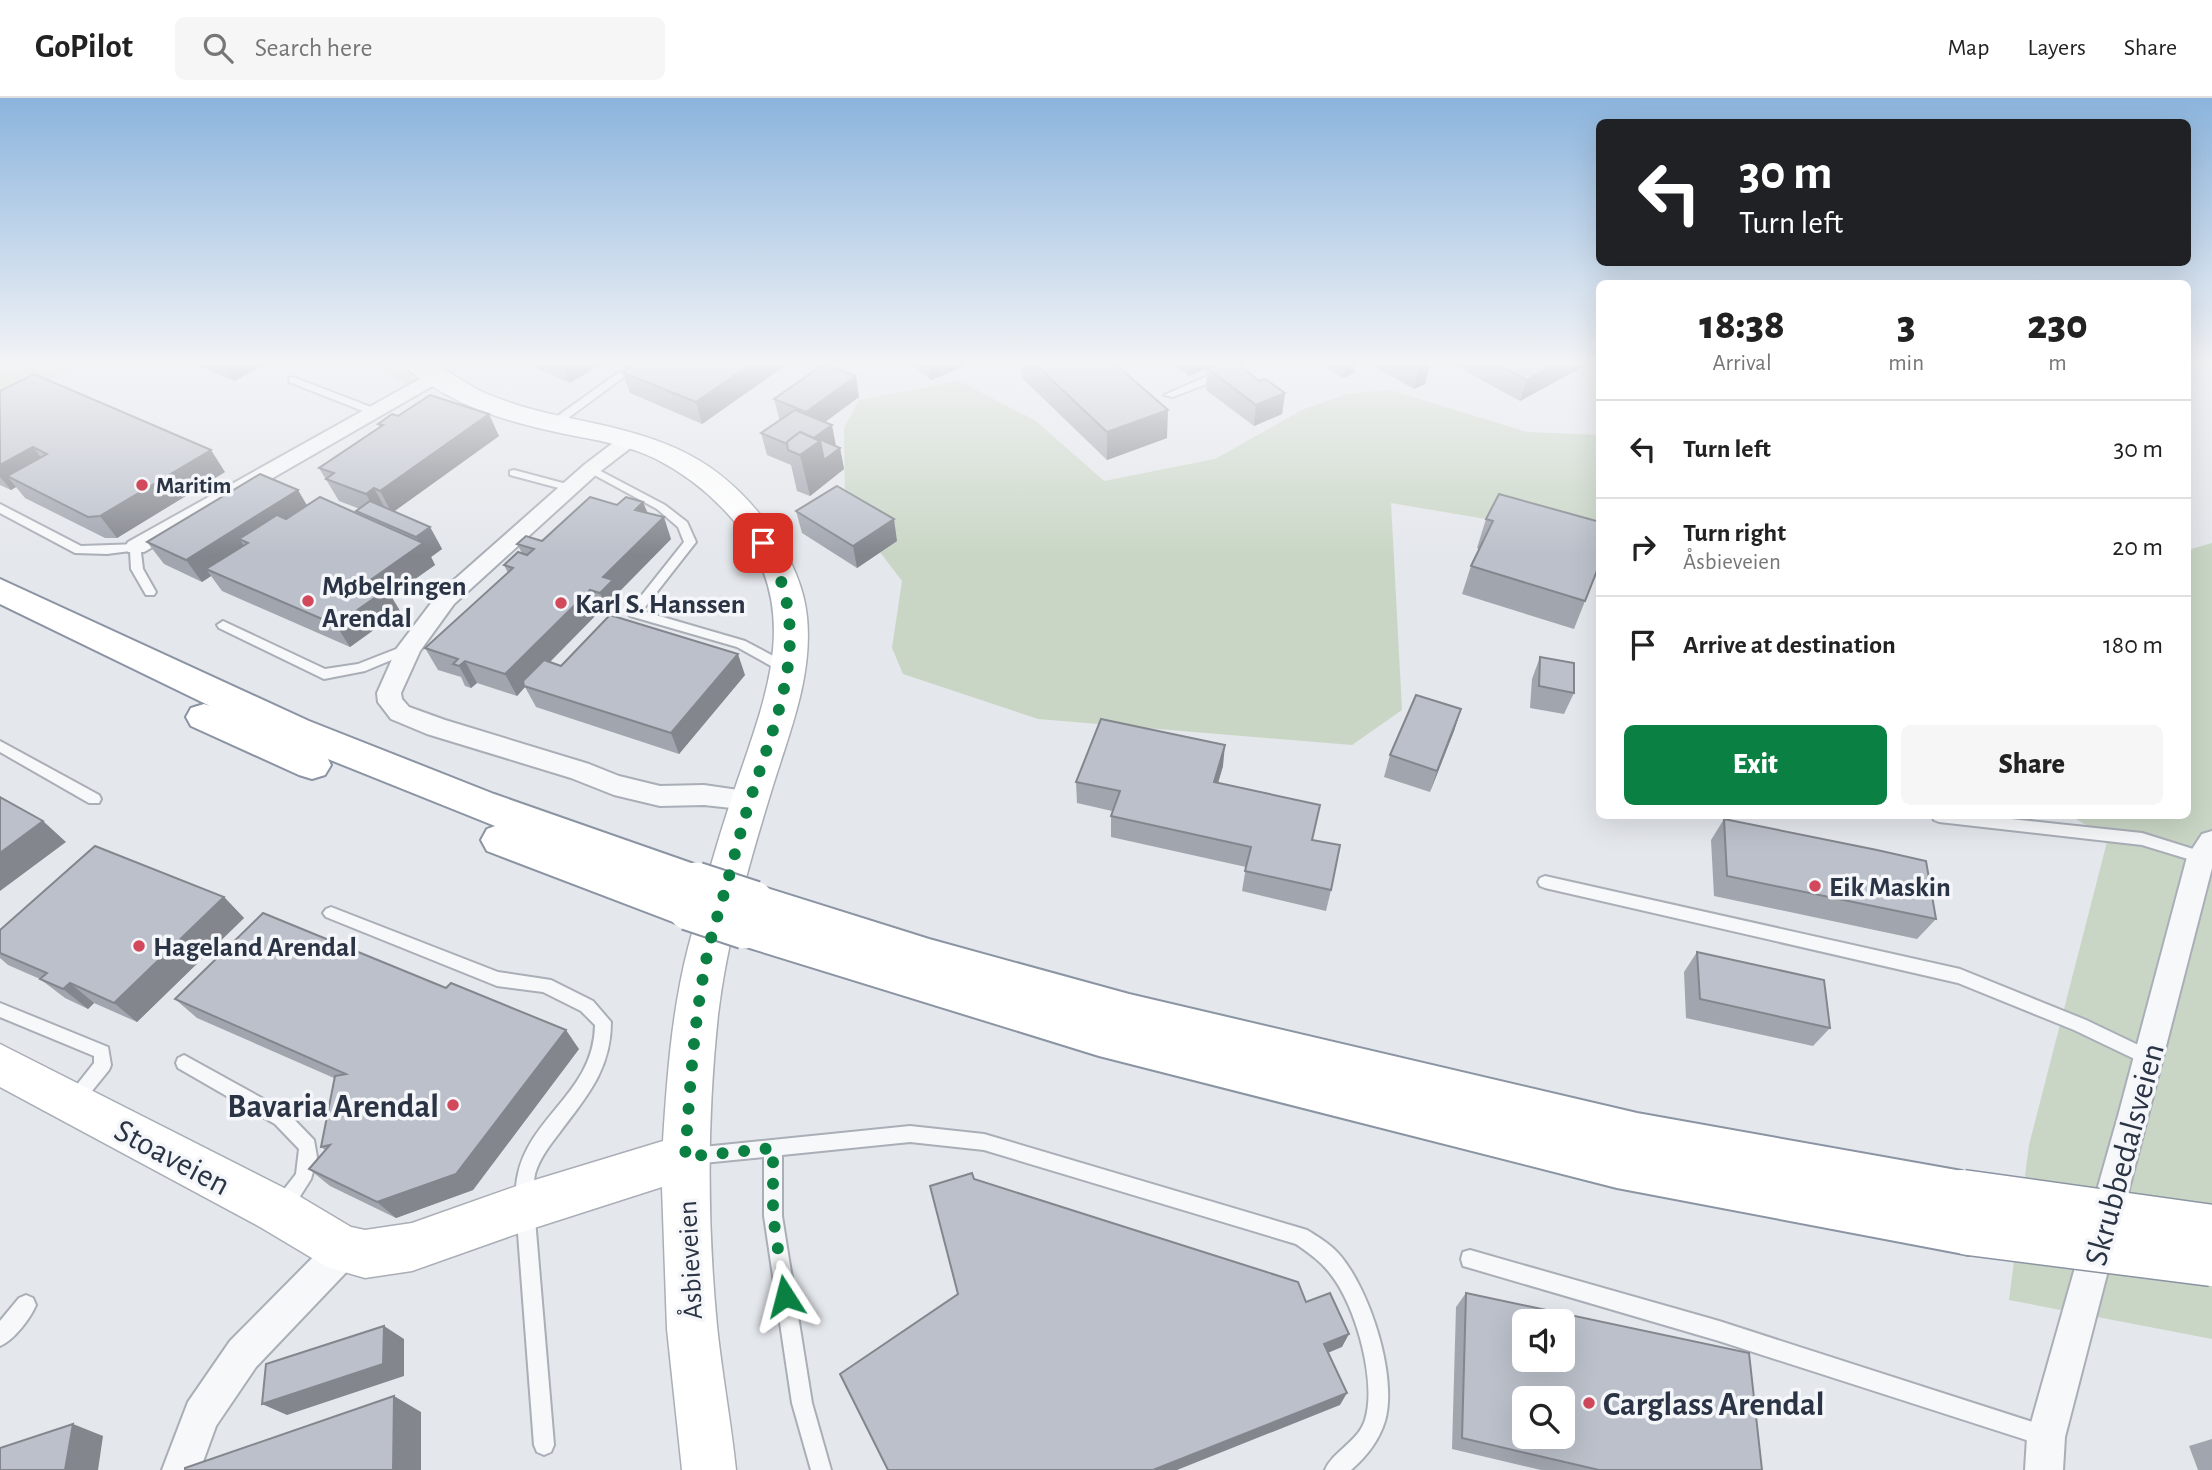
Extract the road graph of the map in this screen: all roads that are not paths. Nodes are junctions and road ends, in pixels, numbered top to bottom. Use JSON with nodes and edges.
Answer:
{"nodes":[{"id":1,"x":344,"y":427,"type":"edge"},
{"id":2,"x":576,"y":427,"type":"edge"},
{"id":3,"x":629,"y":440,"type":"junction"},
{"id":4,"x":592,"y":469,"type":"junction"},
{"id":5,"x":514,"y":473,"type":"dead end"},
{"id":6,"x":570,"y":488,"type":"junction"},
{"id":7,"x":0,"y":508,"type":"edge"},
{"id":8,"x":136,"y":547,"type":"junction"},
{"id":9,"x":0,"y":590,"type":"edge"},
{"id":10,"x":150,"y":592,"type":"dead end"},
{"id":11,"x":0,"y":620,"type":"edge"},
{"id":12,"x":223,"y":625,"type":"dead end"},
{"id":13,"x":409,"y":648,"type":"junction"},
{"id":14,"x":788,"y":670,"type":"junction"},
{"id":15,"x":0,"y":746,"type":"edge"},
{"id":16,"x":94,"y":799,"type":"dead end"},
{"id":17,"x":750,"y":800,"type":"junction"},
{"id":18,"x":1965,"y":819,"type":"edge"},
{"id":19,"x":2206,"y":849,"type":"edge"},
{"id":20,"x":1545,"y":882,"type":"dead end"},
{"id":21,"x":692,"y":896,"type":"junction"},
{"id":22,"x":331,"y":913,"type":"dead end"},
{"id":23,"x":0,"y":1010,"type":"edge"},
{"id":24,"x":2149,"y":1058,"type":"junction"},
{"id":25,"x":184,"y":1063,"type":"dead end"},
{"id":26,"x":0,"y":1065,"type":"edge"},
{"id":27,"x":72,"y":1102,"type":"junction"},
{"id":28,"x":773,"y":1148,"type":"junction"},
{"id":29,"x":685,"y":1157,"type":"junction"},
{"id":30,"x":525,"y":1207,"type":"junction"},
{"id":31,"x":277,"y":1210,"type":"junction"},
{"id":32,"x":1966,"y":1212,"type":"junction"},
{"id":33,"x":2212,"y":1230,"type":"edge"},
{"id":34,"x":344,"y":1250,"type":"junction"},
{"id":35,"x":1470,"y":1259,"type":"dead end"},
{"id":36,"x":2212,"y":1261,"type":"edge"},
{"id":37,"x":26,"y":1305,"type":"dead end"},
{"id":38,"x":0,"y":1336,"type":"edge"},
{"id":39,"x":2046,"y":1437,"type":"junction"},
{"id":40,"x":544,"y":1445,"type":"dead end"},
{"id":41,"x":712,"y":1457,"type":"edge"},
{"id":42,"x":181,"y":1470,"type":"edge"},
{"id":43,"x":821,"y":1470,"type":"edge"},
{"id":44,"x":1335,"y":1470,"type":"edge"},
{"id":45,"x":2044,"y":1470,"type":"edge"}],
"edges":[{"from":1,"to":8,"type":"street"},
{"from":2,"to":3,"type":"street","name":"Åsbieveien"},
{"from":3,"to":4,"type":"street"},
{"from":3,"to":14,"type":"street","name":"Åsbieveien"},
{"from":4,"to":6,"type":"street"},
{"from":4,"to":14,"type":"lane"},
{"from":5,"to":6,"type":"lane"},
{"from":6,"to":13,"type":"street"},
{"from":7,"to":8,"type":"lane"},
{"from":8,"to":10,"type":"lane"},
{"from":9,"to":21,"type":"highway"},
{"from":11,"to":21,"type":"highway"},
{"from":12,"to":13,"type":"lane"},
{"from":13,"to":17,"type":"street"},
{"from":14,"to":17,"type":"street","name":"Åsbieveien"},
{"from":15,"to":16,"type":"lane"},
{"from":17,"to":29,"type":"street","name":"Åsbieveien"},
{"from":18,"to":19,"type":"lane"},
{"from":19,"to":24,"type":"street","name":"Skrubbedalsveien"},
{"from":20,"to":24,"type":"lane"},
{"from":21,"to":32,"type":"highway","bridge":true},
{"from":22,"to":30,"type":"lane"},
{"from":23,"to":27,"type":"lane"},
{"from":24,"to":39,"type":"street","name":"Skrubbedalsveien"},
{"from":25,"to":31,"type":"lane"},
{"from":26,"to":27,"type":"street","name":"Stoaveien"},
{"from":27,"to":31,"type":"street","name":"Stoaveien"},
{"from":28,"to":29,"type":"lane"},
{"from":28,"to":43,"type":"lane"},
{"from":28,"to":44,"type":"lane"},
{"from":29,"to":30,"type":"street","name":"Stoaveien"},
{"from":29,"to":41,"type":"street","name":"Åsbieveien"},
{"from":30,"to":34,"type":"street","name":"Stoaveien"},
{"from":30,"to":40,"type":"lane"},
{"from":31,"to":34,"type":"street","name":"Stoaveien"},
{"from":32,"to":33,"type":"highway","bridge":true},
{"from":32,"to":36,"type":"highway","bridge":true},
{"from":34,"to":42,"type":"street"},
{"from":35,"to":39,"type":"lane"},
{"from":37,"to":38,"type":"lane"},
{"from":39,"to":45,"type":"street","name":"Skrubbedalsveien"}]}
